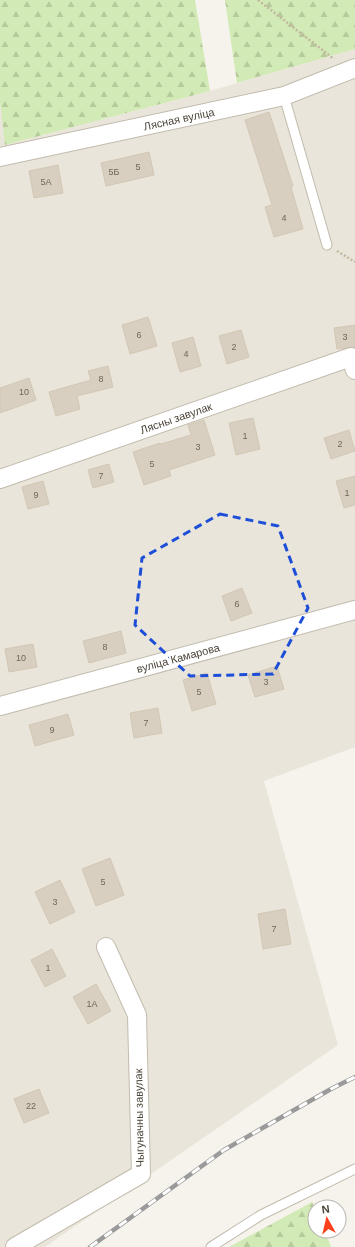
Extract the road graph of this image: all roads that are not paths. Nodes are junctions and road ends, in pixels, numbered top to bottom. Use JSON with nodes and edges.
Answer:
{"nodes":[{"id":1,"x":352,"y":69,"type":"edge"},
{"id":2,"x":284,"y":96,"type":"junction"},
{"id":3,"x":0,"y":158,"type":"edge"},
{"id":4,"x":327,"y":245,"type":"road end"},
{"id":5,"x":353,"y":363,"type":"edge"},
{"id":6,"x":0,"y":479,"type":"edge"},
{"id":7,"x":355,"y":610,"type":"edge"},
{"id":8,"x":0,"y":706,"type":"edge"},
{"id":9,"x":106,"y":946,"type":"dead end"},
{"id":10,"x":355,"y":1169,"type":"edge"},
{"id":11,"x":15,"y":1247,"type":"edge"},
{"id":12,"x":211,"y":1247,"type":"edge"}],
"edges":[{"from":1,"to":2,"type":"street","name":"Лясная вуліца"},
{"from":2,"to":3,"type":"street","name":"Лясная вуліца"},
{"from":2,"to":4,"type":"lane"},
{"from":5,"to":6,"type":"street","name":"Лясны завулак"},
{"from":7,"to":8,"type":"street","name":"вуліца Камарова"},
{"from":9,"to":11,"type":"street","name":"Чыгуначны завулак"},
{"from":10,"to":12,"type":"lane"}]}
